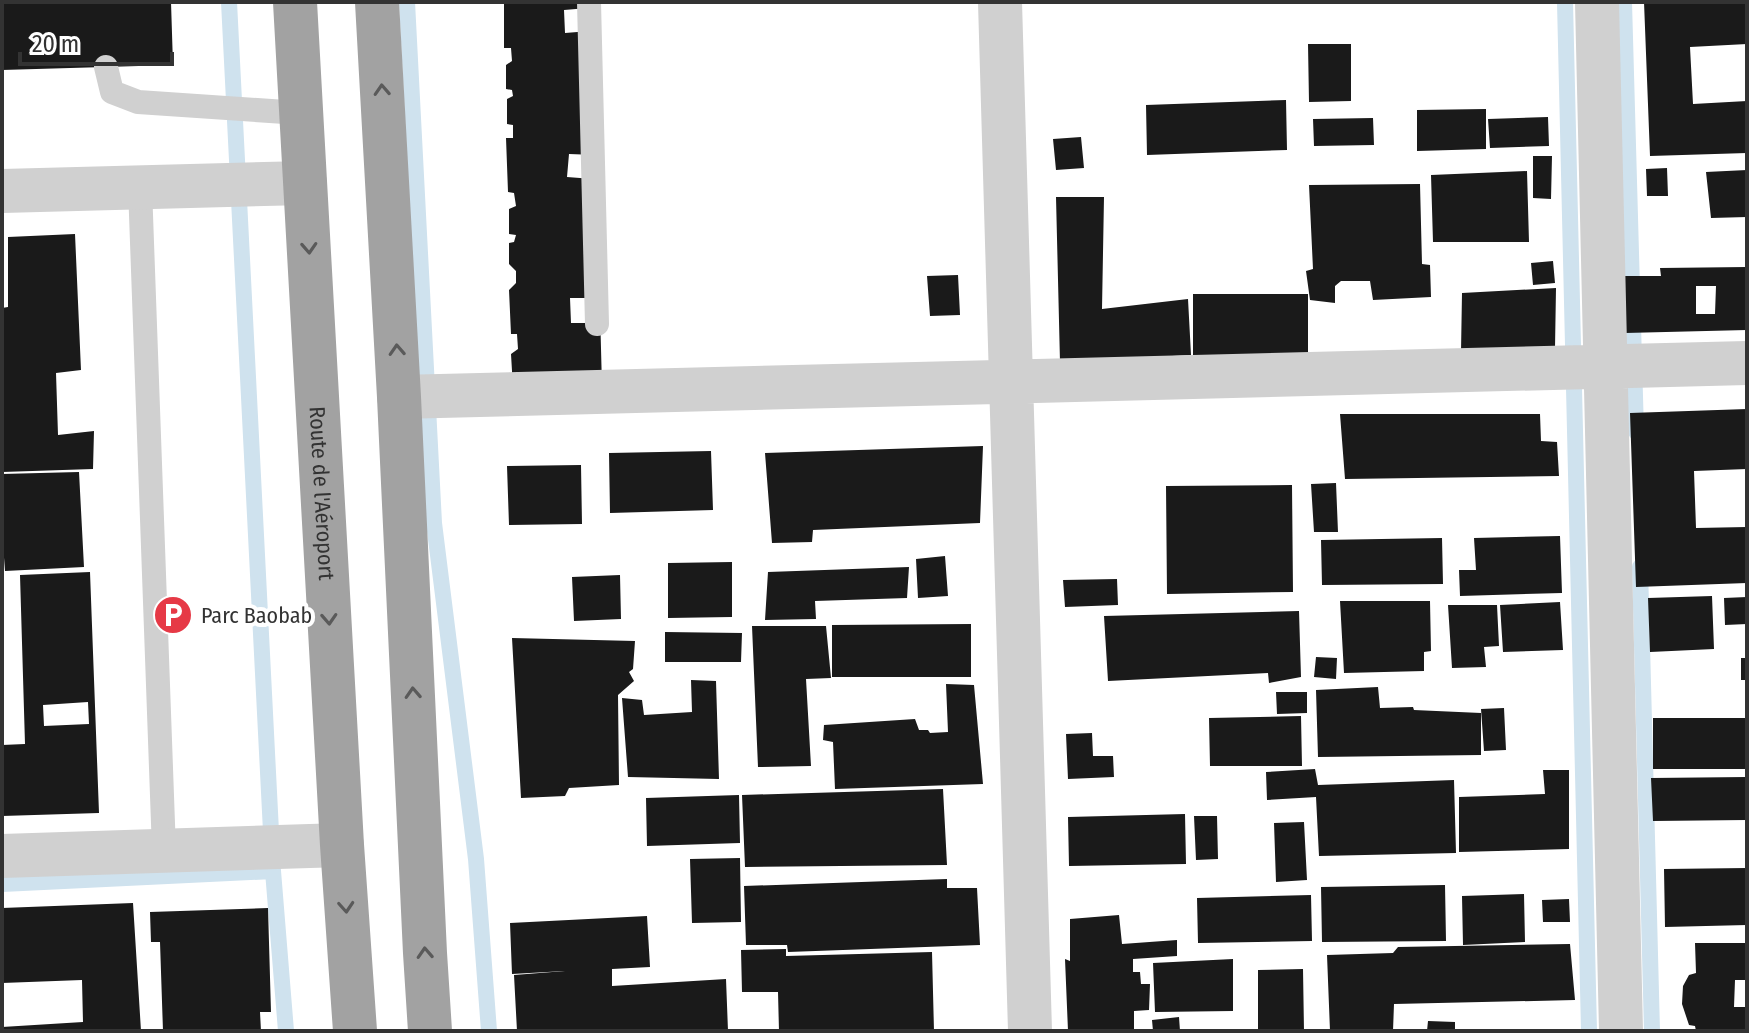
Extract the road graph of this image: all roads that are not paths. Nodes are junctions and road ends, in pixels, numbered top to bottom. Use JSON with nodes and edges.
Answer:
{"nodes":[{"id":1,"x":295,"y":2,"type":"edge"},
{"id":2,"x":377,"y":2,"type":"edge"},
{"id":3,"x":589,"y":2,"type":"edge"},
{"id":4,"x":1000,"y":2,"type":"edge"},
{"id":5,"x":1597,"y":2,"type":"edge"},
{"id":6,"x":106,"y":67,"type":"dead end"},
{"id":7,"x":300,"y":113,"type":"junction"},
{"id":8,"x":305,"y":183,"type":"junction"},
{"id":9,"x":140,"y":187,"type":"junction"},
{"id":10,"x":2,"y":191,"type":"edge"},
{"id":11,"x":597,"y":324,"type":"dead end"},
{"id":12,"x":1747,"y":363,"type":"edge"},
{"id":13,"x":1605,"y":366,"type":"junction"},
{"id":14,"x":1011,"y":382,"type":"junction"},
{"id":15,"x":399,"y":397,"type":"junction"},
{"id":16,"x":342,"y":845,"type":"junction"},
{"id":17,"x":164,"y":851,"type":"junction"},
{"id":18,"x":2,"y":856,"type":"edge"},
{"id":19,"x":355,"y":1031,"type":"edge"},
{"id":20,"x":430,"y":1031,"type":"edge"},
{"id":21,"x":1030,"y":1031,"type":"edge"},
{"id":22,"x":1621,"y":1031,"type":"edge"}],
"edges":[{"from":1,"to":7,"type":"highway","name":"Route de l'Aéroport"},
{"from":15,"to":2,"type":"highway","one_way":true},
{"from":3,"to":11,"type":"lane"},
{"from":4,"to":14,"type":"street"},
{"from":5,"to":13,"type":"street"},
{"from":6,"to":7,"type":"lane"},
{"from":7,"to":8,"type":"highway","name":"Route de l'Aéroport"},
{"from":8,"to":9,"type":"street"},
{"from":8,"to":16,"type":"highway","name":"Route de l'Aéroport","one_way":true},
{"from":9,"to":10,"type":"street"},
{"from":9,"to":17,"type":"lane"},
{"from":12,"to":13,"type":"street"},
{"from":13,"to":14,"type":"street"},
{"from":13,"to":22,"type":"street"},
{"from":14,"to":15,"type":"street"},
{"from":14,"to":21,"type":"street"},
{"from":20,"to":15,"type":"highway","one_way":true},
{"from":16,"to":17,"type":"street"},
{"from":16,"to":19,"type":"highway","name":"Route de l'Aéroport","one_way":true},
{"from":17,"to":18,"type":"street"}]}
